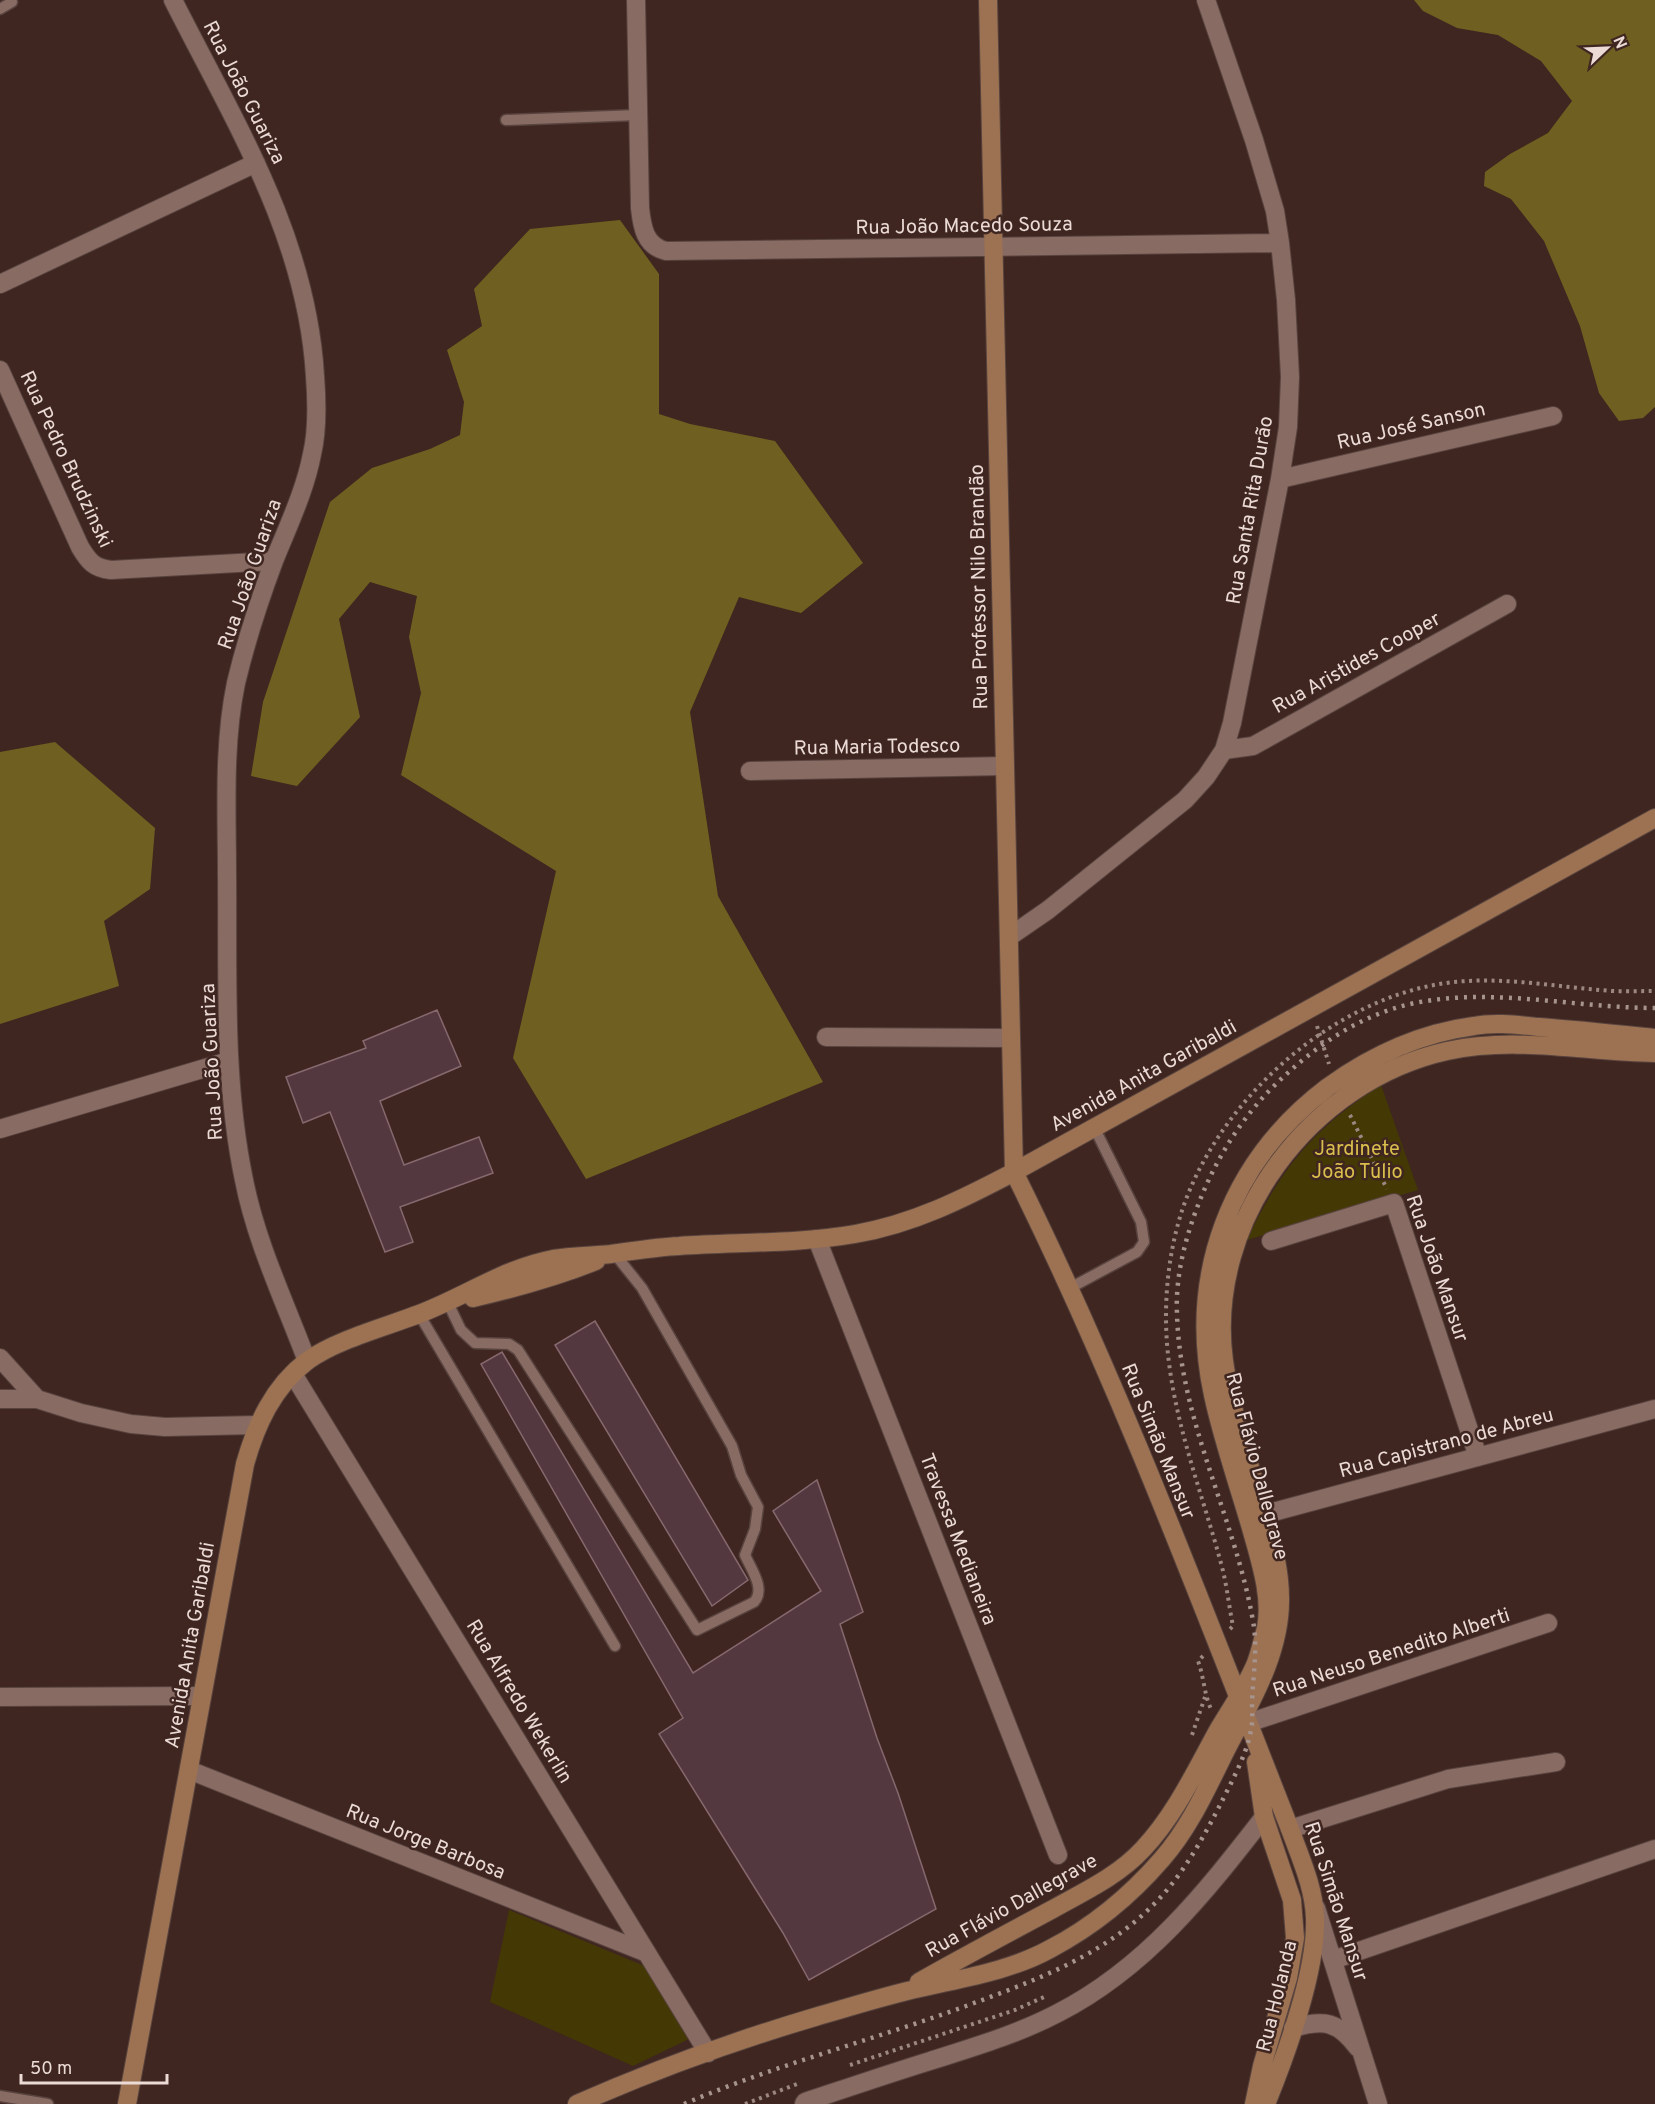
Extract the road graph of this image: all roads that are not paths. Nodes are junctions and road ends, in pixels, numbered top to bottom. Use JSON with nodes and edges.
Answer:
{"nodes":[{"id":1,"x":173,"y":0,"type":"edge"},
{"id":2,"x":636,"y":0,"type":"edge"},
{"id":3,"x":988,"y":0,"type":"edge"},
{"id":4,"x":1206,"y":0,"type":"edge"},
{"id":5,"x":12,"y":2,"type":"dead end"},
{"id":6,"x":0,"y":9,"type":"edge"},
{"id":7,"x":638,"y":116,"type":"junction"},
{"id":8,"x":507,"y":120,"type":"dead end"},
{"id":9,"x":256,"y":163,"type":"junction"},
{"id":10,"x":1280,"y":243,"type":"junction"},
{"id":11,"x":993,"y":247,"type":"junction"},
{"id":12,"x":0,"y":284,"type":"edge"},
{"id":13,"x":0,"y":370,"type":"edge"},
{"id":14,"x":1553,"y":416,"type":"dead end"},
{"id":15,"x":1280,"y":478,"type":"junction"},
{"id":16,"x":274,"y":561,"type":"junction"},
{"id":17,"x":1507,"y":604,"type":"dead end"},
{"id":18,"x":1224,"y":750,"type":"junction"},
{"id":19,"x":1005,"y":766,"type":"junction"},
{"id":20,"x":750,"y":771,"type":"dead end"},
{"id":21,"x":1655,"y":818,"type":"edge"},
{"id":22,"x":1009,"y":937,"type":"junction"},
{"id":23,"x":826,"y":1037,"type":"dead end"},
{"id":24,"x":1011,"y":1038,"type":"junction"},
{"id":25,"x":1655,"y":1038,"type":"edge"},
{"id":26,"x":1655,"y":1053,"type":"edge"},
{"id":27,"x":229,"y":1061,"type":"junction"},
{"id":28,"x":1094,"y":1127,"type":"junction"},
{"id":29,"x":0,"y":1129,"type":"edge"},
{"id":30,"x":1014,"y":1172,"type":"junction"},
{"id":31,"x":817,"y":1239,"type":"junction"},
{"id":32,"x":1271,"y":1240,"type":"dead end"},
{"id":33,"x":614,"y":1253,"type":"junction"},
{"id":34,"x":1070,"y":1288,"type":"junction"},
{"id":35,"x":448,"y":1303,"type":"junction"},
{"id":36,"x":419,"y":1314,"type":"junction"},
{"id":37,"x":0,"y":1358,"type":"edge"},
{"id":38,"x":300,"y":1367,"type":"junction"},
{"id":39,"x":37,"y":1398,"type":"junction"},
{"id":40,"x":0,"y":1399,"type":"edge"},
{"id":41,"x":1655,"y":1409,"type":"edge"},
{"id":42,"x":258,"y":1425,"type":"junction"},
{"id":43,"x":1478,"y":1456,"type":"junction"},
{"id":44,"x":1256,"y":1516,"type":"junction"},
{"id":45,"x":1548,"y":1623,"type":"dead end"},
{"id":46,"x":615,"y":1646,"type":"dead end"},
{"id":47,"x":202,"y":1696,"type":"junction"},
{"id":48,"x":1238,"y":1696,"type":"junction"},
{"id":49,"x":0,"y":1697,"type":"edge"},
{"id":50,"x":1248,"y":1723,"type":"junction"},
{"id":51,"x":1556,"y":1762,"type":"dead end"},
{"id":52,"x":1257,"y":1768,"type":"junction"},
{"id":53,"x":189,"y":1770,"type":"junction"},
{"id":54,"x":1216,"y":1770,"type":"junction"},
{"id":55,"x":1264,"y":1817,"type":"junction"},
{"id":56,"x":1290,"y":1829,"type":"junction"},
{"id":57,"x":1655,"y":1849,"type":"edge"},
{"id":58,"x":1058,"y":1855,"type":"dead end"},
{"id":59,"x":1312,"y":1896,"type":"junction"},
{"id":60,"x":1292,"y":1900,"type":"joint"},
{"id":61,"x":647,"y":1953,"type":"junction"},
{"id":62,"x":1333,"y":1960,"type":"junction"},
{"id":63,"x":899,"y":1993,"type":"junction"},
{"id":64,"x":1293,"y":2028,"type":"junction"},
{"id":65,"x":708,"y":2053,"type":"junction"},
{"id":66,"x":1362,"y":2053,"type":"junction"},
{"id":67,"x":0,"y":2096,"type":"edge"},
{"id":68,"x":803,"y":2103,"type":"edge"},
{"id":69,"x":48,"y":2104,"type":"edge"},
{"id":70,"x":127,"y":2104,"type":"edge"},
{"id":71,"x":577,"y":2104,"type":"edge"},
{"id":72,"x":1254,"y":2104,"type":"edge"},
{"id":73,"x":1266,"y":2104,"type":"edge"},
{"id":74,"x":1378,"y":2104,"type":"edge"}],
"edges":[{"from":1,"to":9,"type":"street","name":"Rua João Guariza"},
{"from":2,"to":7,"type":"street"},
{"from":3,"to":11,"type":"main road","name":"Rua Professor Nilo Brandão"},
{"from":4,"to":10,"type":"street","name":"Rua Santa Rita Durão"},
{"from":5,"to":6,"type":"lane"},
{"from":7,"to":8,"type":"lane"},
{"from":7,"to":11,"type":"street","name":"Rua João Macedo Souza"},
{"from":9,"to":12,"type":"street"},
{"from":9,"to":16,"type":"street","name":"Rua João Guariza"},
{"from":10,"to":11,"type":"street","name":"Rua João Macedo Souza"},
{"from":10,"to":15,"type":"street","name":"Rua Santa Rita Durão"},
{"from":11,"to":19,"type":"main road","name":"Rua Professor Nilo Brandão"},
{"from":13,"to":16,"type":"street","name":"Rua Pedro Brudzinski"},
{"from":14,"to":15,"type":"street","name":"Rua José Sanson"},
{"from":15,"to":18,"type":"street","name":"Rua Santa Rita Durão"},
{"from":16,"to":27,"type":"street","name":"Rua João Guariza"},
{"from":17,"to":18,"type":"street","name":"Rua Aristides Cooper"},
{"from":18,"to":22,"type":"street","name":"Rua Santa Rita Durão"},
{"from":19,"to":20,"type":"street","name":"Rua Maria Todesco"},
{"from":19,"to":22,"type":"main road","name":"Rua Professor Nilo Brandão"},
{"from":21,"to":28,"type":"main road","name":"Avenida Anita Garibaldi"},
{"from":22,"to":24,"type":"main road","name":"Rua Professor Nilo Brandão"},
{"from":23,"to":24,"type":"street"},
{"from":24,"to":30,"type":"main road","name":"Rua Professor Nilo Brandão"},
{"from":25,"to":44,"type":"main road","name":"Rua Flávio Dallegrave"},
{"from":26,"to":44,"type":"main road","name":"Rua Flávio Dallegrave"},
{"from":27,"to":29,"type":"street"},
{"from":27,"to":38,"type":"street","name":"Rua João Guariza"},
{"from":28,"to":30,"type":"main road","name":"Avenida Anita Garibaldi"},
{"from":28,"to":34,"type":"lane"},
{"from":30,"to":31,"type":"main road","name":"Avenida Anita Garibaldi"},
{"from":30,"to":34,"type":"main road","name":"Rua Simão Mansur"},
{"from":31,"to":33,"type":"main road","name":"Avenida Anita Garibaldi"},
{"from":31,"to":58,"type":"street","name":"Travessa Medianeira"},
{"from":32,"to":43,"type":"street","name":"Rua João Mansur"},
{"from":33,"to":35,"type":"main road","name":"Avenida Anita Garibaldi"},
{"from":33,"to":35,"type":"lane"},
{"from":34,"to":48,"type":"main road","name":"Rua Simão Mansur"},
{"from":35,"to":36,"type":"main road","name":"Avenida Anita Garibaldi"},
{"from":36,"to":38,"type":"main road","name":"Avenida Anita Garibaldi"},
{"from":36,"to":46,"type":"lane"},
{"from":37,"to":39,"type":"street"},
{"from":38,"to":42,"type":"main road","name":"Avenida Anita Garibaldi"},
{"from":38,"to":61,"type":"street","name":"Rua Alfredo Wekerlin"},
{"from":39,"to":40,"type":"street"},
{"from":39,"to":42,"type":"street"},
{"from":41,"to":43,"type":"street","name":"Rua Capistrano de Abreu"},
{"from":42,"to":47,"type":"main road","name":"Avenida Anita Garibaldi"},
{"from":43,"to":44,"type":"street","name":"Rua Capistrano de Abreu"},
{"from":44,"to":48,"type":"main road","name":"Rua Flávio Dallegrave"},
{"from":44,"to":50,"type":"main road","name":"Rua Flávio Dallegrave"},
{"from":45,"to":50,"type":"street","name":"Rua Neuso Benedito Alberti"},
{"from":47,"to":49,"type":"street"},
{"from":47,"to":53,"type":"main road","name":"Avenida Anita Garibaldi"},
{"from":48,"to":50,"type":"main road","name":"Rua Simão Mansur"},
{"from":48,"to":63,"type":"main road","name":"Rua Flávio Dallegrave"},
{"from":50,"to":52,"type":"main road","name":"Rua Simão Mansur"},
{"from":50,"to":54,"type":"main road","name":"Rua Flávio Dallegrave"},
{"from":50,"to":56,"type":"main road","name":"Rua Simão Mansur"},
{"from":51,"to":56,"type":"street"},
{"from":52,"to":54,"type":"main road"},
{"from":52,"to":55,"type":"main road","name":"Rua Simão Mansur"},
{"from":53,"to":61,"type":"street","name":"Rua Jorge Barbosa"},
{"from":53,"to":70,"type":"main road","name":"Avenida Anita Garibaldi"},
{"from":54,"to":63,"type":"main road","name":"Rua Flávio Dallegrave"},
{"from":55,"to":60,"type":"main road","name":"Rua Simão Mansur"},
{"from":55,"to":68,"type":"street"},
{"from":56,"to":59,"type":"main road","name":"Rua Simão Mansur"},
{"from":57,"to":62,"type":"street"},
{"from":59,"to":62,"type":"street","name":"Rua Simão Mansur"},
{"from":59,"to":64,"type":"main road","name":"Rua Holanda"},
{"from":60,"to":72,"type":"main road","name":"Rua Holanda"},
{"from":61,"to":65,"type":"street","name":"Rua Alfredo Wekerlin"},
{"from":62,"to":66,"type":"street","name":"Rua Simão Mansur"},
{"from":63,"to":65,"type":"main road","name":"Rua Flávio Dallegrave"},
{"from":64,"to":66,"type":"street","name":"Rua Simão Mansur"},
{"from":64,"to":73,"type":"main road","name":"Rua Holanda"},
{"from":65,"to":71,"type":"main road","name":"Rua Flávio Dallegrave"},
{"from":66,"to":74,"type":"street","name":"Rua Simão Mansur"},
{"from":67,"to":69,"type":"lane"}]}
